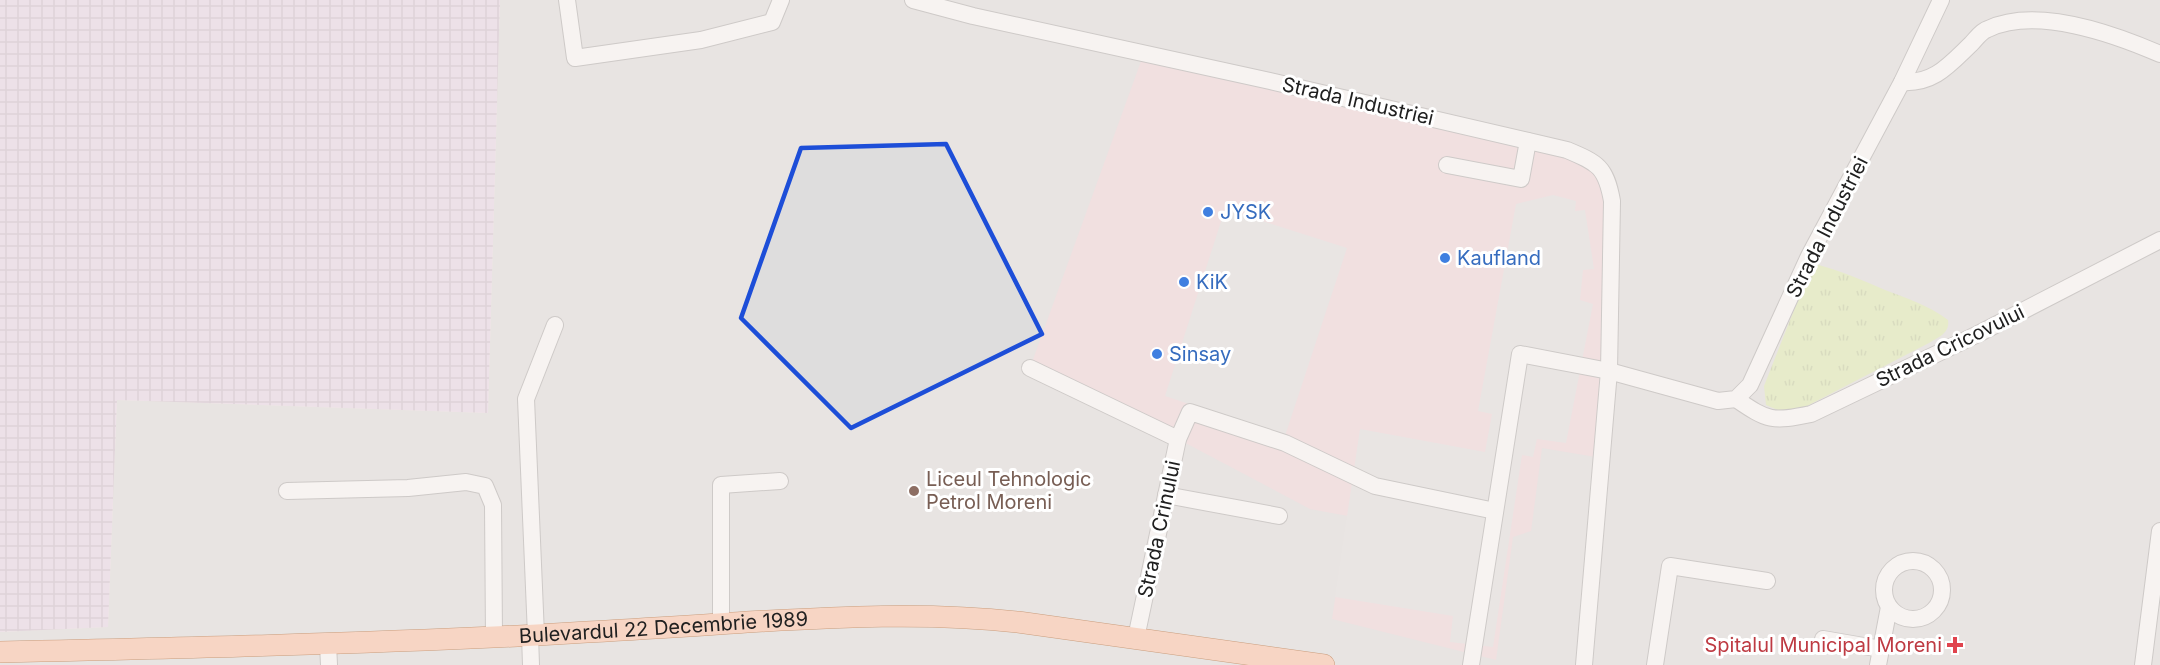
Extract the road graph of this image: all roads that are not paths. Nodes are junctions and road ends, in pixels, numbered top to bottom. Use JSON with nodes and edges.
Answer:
{"nodes":[{"id":1,"x":567,"y":0,"type":"edge"},
{"id":2,"x":781,"y":0,"type":"edge"},
{"id":3,"x":913,"y":0,"type":"edge"},
{"id":4,"x":1941,"y":0,"type":"edge"},
{"id":5,"x":2160,"y":54,"type":"edge"},
{"id":6,"x":1902,"y":82,"type":"junction"},
{"id":7,"x":1528,"y":141,"type":"junction"},
{"id":8,"x":1447,"y":165,"type":"dead end"},
{"id":9,"x":2160,"y":240,"type":"edge"},
{"id":10,"x":555,"y":325,"type":"dead end"},
{"id":11,"x":1030,"y":368,"type":"dead end"},
{"id":12,"x":1609,"y":371,"type":"junction"},
{"id":13,"x":1736,"y":399,"type":"junction"},
{"id":14,"x":1178,"y":439,"type":"junction"},
{"id":15,"x":780,"y":481,"type":"dead end"},
{"id":16,"x":287,"y":491,"type":"dead end"},
{"id":17,"x":1166,"y":495,"type":"junction"},
{"id":18,"x":1495,"y":511,"type":"junction"},
{"id":19,"x":1279,"y":516,"type":"dead end"},
{"id":20,"x":2160,"y":531,"type":"edge"},
{"id":21,"x":1767,"y":581,"type":"dead end"},
{"id":22,"x":1889,"y":607,"type":"dead end"},
{"id":23,"x":721,"y":624,"type":"junction"},
{"id":24,"x":533,"y":635,"type":"junction"},
{"id":25,"x":494,"y":637,"type":"junction"},
{"id":26,"x":1136,"y":638,"type":"junction"},
{"id":27,"x":1823,"y":639,"type":"dead end"},
{"id":28,"x":0,"y":652,"type":"edge"},
{"id":29,"x":328,"y":655,"type":"edge"},
{"id":30,"x":1880,"y":657,"type":"edge"},
{"id":31,"x":531,"y":665,"type":"edge"},
{"id":32,"x":1324,"y":665,"type":"edge"},
{"id":33,"x":1471,"y":665,"type":"edge"},
{"id":34,"x":1584,"y":665,"type":"edge"},
{"id":35,"x":1655,"y":665,"type":"edge"},
{"id":36,"x":2143,"y":665,"type":"edge"}],
"edges":[{"from":1,"to":2,"type":"street"},
{"from":3,"to":7,"type":"street","name":"Strada Industriei"},
{"from":4,"to":6,"type":"street","name":"Strada Industriei"},
{"from":5,"to":6,"type":"street"},
{"from":6,"to":13,"type":"street","name":"Strada Industriei"},
{"from":7,"to":8,"type":"street"},
{"from":7,"to":12,"type":"street","name":"Strada Industriei"},
{"from":9,"to":13,"type":"street","name":"Strada Cricovului"},
{"from":10,"to":24,"type":"street"},
{"from":11,"to":14,"type":"street","name":"Strada Crinului"},
{"from":12,"to":13,"type":"street"},
{"from":12,"to":18,"type":"street"},
{"from":12,"to":34,"type":"street","name":"Strada Industriei"},
{"from":14,"to":17,"type":"street","name":"Strada Crinului"},
{"from":14,"to":18,"type":"street"},
{"from":15,"to":23,"type":"street"},
{"from":16,"to":25,"type":"street"},
{"from":17,"to":19,"type":"street"},
{"from":17,"to":26,"type":"street","name":"Strada Crinului"},
{"from":18,"to":33,"type":"street"},
{"from":20,"to":36,"type":"street"},
{"from":21,"to":35,"type":"street"},
{"from":22,"to":30,"type":"street"},
{"from":23,"to":24,"type":"main road","name":"Bulevardul 22 Decembrie 1989"},
{"from":23,"to":26,"type":"main road","name":"Bulevardul 22 Decembrie 1989"},
{"from":24,"to":25,"type":"main road","name":"Bulevardul 22 Decembrie 1989"},
{"from":24,"to":31,"type":"street"},
{"from":25,"to":29,"type":"main road","name":"Bulevardul 22 Decembrie 1989"},
{"from":26,"to":32,"type":"main road","name":"Bulevardul 22 Decembrie 1989"},
{"from":27,"to":30,"type":"street"},
{"from":28,"to":29,"type":"main road","name":"Bulevardul 22 Decembrie 1989"}]}
